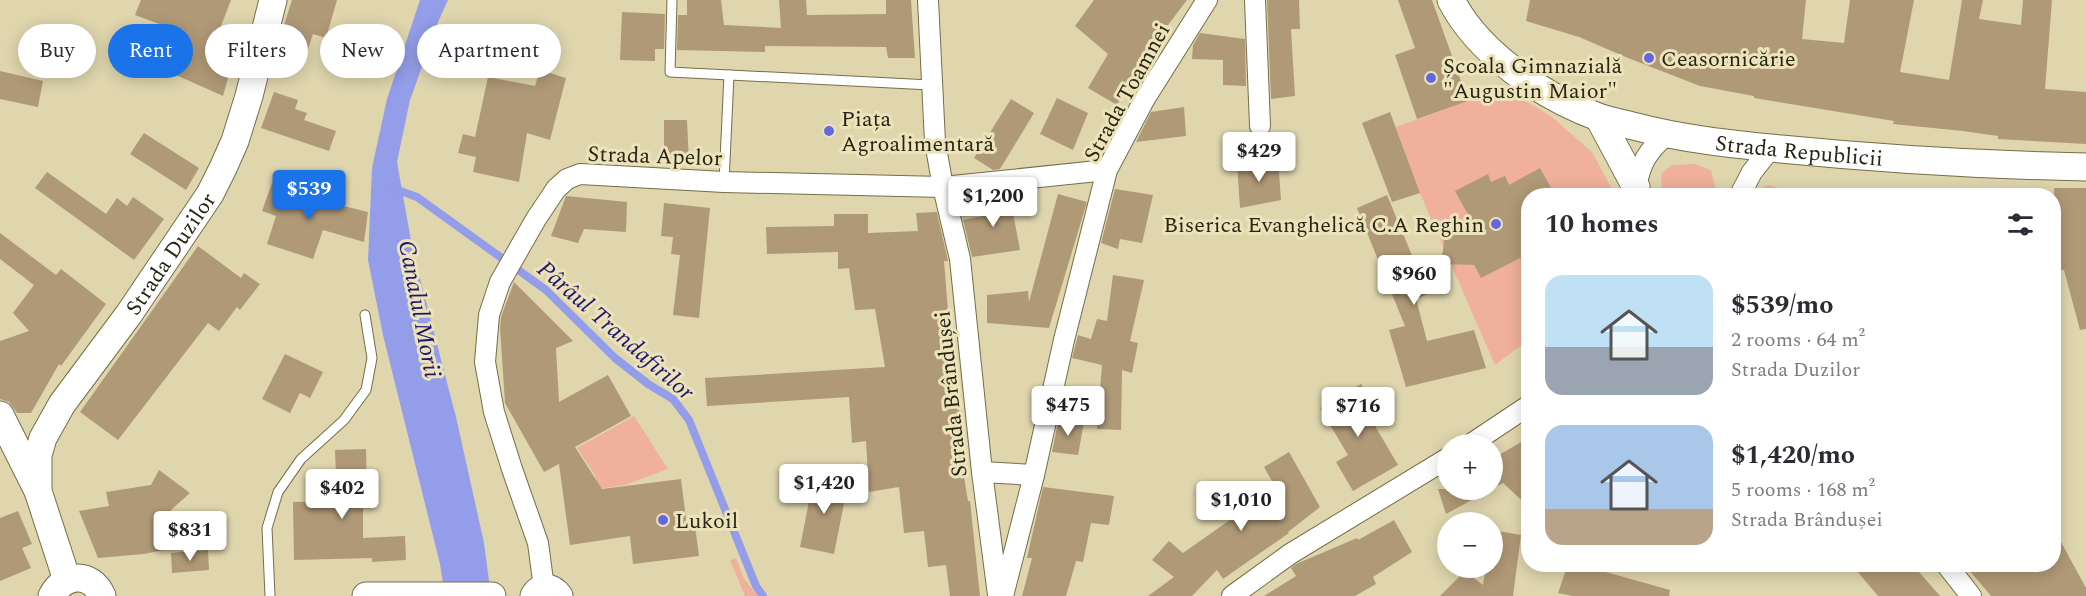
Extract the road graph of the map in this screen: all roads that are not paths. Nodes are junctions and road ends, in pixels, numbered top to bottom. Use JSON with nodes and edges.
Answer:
{"nodes":[{"id":1,"x":273,"y":0,"type":"edge"},
{"id":2,"x":672,"y":0,"type":"edge"},
{"id":3,"x":928,"y":0,"type":"edge"},
{"id":4,"x":1207,"y":0,"type":"edge"},
{"id":5,"x":1254,"y":0,"type":"edge"},
{"id":6,"x":1451,"y":0,"type":"edge"},
{"id":7,"x":729,"y":75,"type":"junction"},
{"id":8,"x":931,"y":85,"type":"junction"},
{"id":9,"x":1599,"y":118,"type":"junction"},
{"id":10,"x":1260,"y":126,"type":"dead end"},
{"id":11,"x":1666,"y":135,"type":"junction"},
{"id":12,"x":1771,"y":148,"type":"junction"},
{"id":13,"x":2086,"y":167,"type":"edge"},
{"id":14,"x":1107,"y":170,"type":"junction"},
{"id":15,"x":724,"y":182,"type":"junction"},
{"id":16,"x":943,"y":187,"type":"junction"},
{"id":17,"x":1637,"y":188,"type":"edge"},
{"id":18,"x":1639,"y":188,"type":"edge"},
{"id":19,"x":1744,"y":188,"type":"edge"},
{"id":20,"x":365,"y":315,"type":"dead end"},
{"id":21,"x":1521,"y":411,"type":"edge"},
{"id":22,"x":0,"y":415,"type":"edge"},
{"id":23,"x":1485,"y":434,"type":"edge"},
{"id":24,"x":1437,"y":465,"type":"edge"},
{"id":25,"x":982,"y":472,"type":"junction"},
{"id":26,"x":1034,"y":475,"type":"junction"},
{"id":27,"x":38,"y":491,"type":"junction"},
{"id":28,"x":1952,"y":572,"type":"edge"},
{"id":29,"x":60,"y":588,"type":"edge"},
{"id":30,"x":546,"y":593,"type":"edge"},
{"id":31,"x":102,"y":596,"type":"edge"},
{"id":32,"x":270,"y":596,"type":"edge"},
{"id":33,"x":366,"y":596,"type":"edge"},
{"id":34,"x":492,"y":596,"type":"edge"},
{"id":35,"x":1001,"y":596,"type":"edge"},
{"id":36,"x":1232,"y":596,"type":"edge"},
{"id":37,"x":1971,"y":596,"type":"edge"}],
"edges":[{"from":1,"to":27,"type":"main road","name":"Strada Duzilor"},
{"from":2,"to":7,"type":"lane"},
{"from":3,"to":8,"type":"street","name":"Strada Brândușei"},
{"from":4,"to":14,"type":"street","name":"Strada Toamnei"},
{"from":5,"to":10,"type":"street"},
{"from":6,"to":9,"type":"main road","name":"Strada Republicii"},
{"from":7,"to":8,"type":"lane"},
{"from":7,"to":15,"type":"lane"},
{"from":8,"to":16,"type":"street","name":"Strada Brândușei"},
{"from":9,"to":11,"type":"main road","name":"Strada Republicii"},
{"from":9,"to":17,"type":"main road"},
{"from":11,"to":12,"type":"main road","name":"Strada Republicii"},
{"from":11,"to":18,"type":"street"},
{"from":12,"to":13,"type":"main road","name":"Strada Republicii"},
{"from":12,"to":19,"type":"street"},
{"from":14,"to":16,"type":"street","name":"Strada Apelor"},
{"from":14,"to":26,"type":"street","name":"Strada Toamnei"},
{"from":15,"to":16,"type":"street","name":"Strada Apelor"},
{"from":15,"to":30,"type":"street","name":"Strada Apelor"},
{"from":16,"to":25,"type":"street","name":"Strada Brândușei"},
{"from":20,"to":32,"type":"lane"},
{"from":21,"to":23,"type":"street"},
{"from":22,"to":27,"type":"main road"},
{"from":24,"to":36,"type":"street"},
{"from":25,"to":26,"type":"street"},
{"from":25,"to":35,"type":"street","name":"Strada Brândușei"},
{"from":26,"to":35,"type":"street","name":"Strada Toamnei"},
{"from":27,"to":29,"type":"main road"},
{"from":28,"to":37,"type":"street"},
{"from":29,"to":31,"type":"main road"},
{"from":33,"to":34,"type":"main road"}]}
